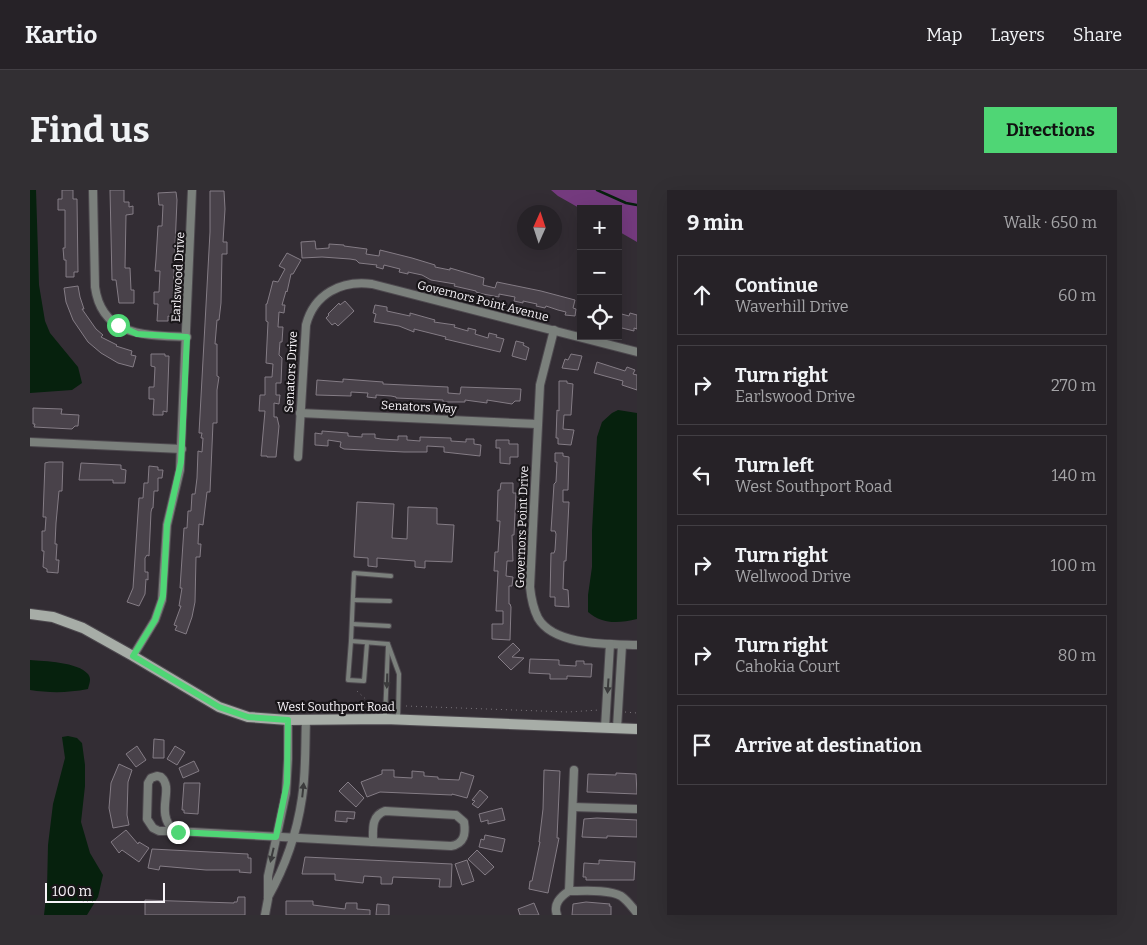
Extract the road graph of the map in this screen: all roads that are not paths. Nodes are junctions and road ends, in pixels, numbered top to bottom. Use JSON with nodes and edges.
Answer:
{"nodes":[{"id":1,"x":93,"y":190,"type":"edge"},
{"id":2,"x":192,"y":190,"type":"edge"},
{"id":3,"x":325,"y":294,"type":"joint"},
{"id":4,"x":554,"y":330,"type":"junction"},
{"id":5,"x":187,"y":337,"type":"junction"},
{"id":6,"x":637,"y":352,"type":"edge"},
{"id":7,"x":300,"y":413,"type":"junction"},
{"id":8,"x":537,"y":424,"type":"junction"},
{"id":9,"x":30,"y":442,"type":"edge"},
{"id":10,"x":182,"y":449,"type":"junction"},
{"id":11,"x":298,"y":457,"type":"dead end"},
{"id":12,"x":391,"y":576,"type":"dead end"},
{"id":13,"x":353,"y":600,"type":"junction"},
{"id":14,"x":390,"y":601,"type":"dead end"},
{"id":15,"x":30,"y":614,"type":"edge"},
{"id":16,"x":352,"y":624,"type":"junction"},
{"id":17,"x":389,"y":626,"type":"dead end"},
{"id":18,"x":351,"y":641,"type":"junction"},
{"id":19,"x":366,"y":643,"type":"junction"},
{"id":20,"x":388,"y":644,"type":"junction"},
{"id":21,"x":610,"y":644,"type":"junction"},
{"id":22,"x":622,"y":645,"type":"junction"},
{"id":23,"x":637,"y":645,"type":"edge"},
{"id":24,"x":133,"y":656,"type":"junction"},
{"id":25,"x":385,"y":719,"type":"junction"},
{"id":26,"x":398,"y":719,"type":"junction"},
{"id":27,"x":288,"y":720,"type":"junction"},
{"id":28,"x":306,"y":720,"type":"junction"},
{"id":29,"x":605,"y":728,"type":"junction"},
{"id":30,"x":617,"y":728,"type":"junction"},
{"id":31,"x":637,"y":729,"type":"edge"},
{"id":32,"x":574,"y":770,"type":"dead end"},
{"id":33,"x":573,"y":807,"type":"junction"},
{"id":34,"x":637,"y":808,"type":"edge"},
{"id":35,"x":174,"y":831,"type":"junction"},
{"id":36,"x":276,"y":837,"type":"junction"},
{"id":37,"x":293,"y":838,"type":"junction"},
{"id":38,"x":373,"y":842,"type":"junction"},
{"id":39,"x":569,"y":891,"type":"junction"},
{"id":40,"x":268,"y":899,"type":"junction"},
{"id":41,"x":637,"y":913,"type":"edge"},
{"id":42,"x":265,"y":915,"type":"edge"},
{"id":43,"x":557,"y":915,"type":"edge"}],
"edges":[{"from":1,"to":5,"type":"street"},
{"from":2,"to":5,"type":"street","name":"Earlswood Drive"},
{"from":3,"to":4,"type":"street","name":"Governors Point Avenue"},
{"from":3,"to":7,"type":"street","name":"Senators Drive"},
{"from":4,"to":6,"type":"street","name":"Governors Point Avenue"},
{"from":4,"to":8,"type":"street","name":"Governors Point Drive"},
{"from":5,"to":10,"type":"street","name":"Earlswood Drive"},
{"from":7,"to":8,"type":"street","name":"Senators Way"},
{"from":7,"to":11,"type":"street","name":"Senators Drive"},
{"from":8,"to":21,"type":"street","name":"Governors Point Drive"},
{"from":9,"to":10,"type":"street"},
{"from":10,"to":24,"type":"street","name":"Earlswood Drive"},
{"from":12,"to":13,"type":"lane"},
{"from":13,"to":14,"type":"lane"},
{"from":13,"to":16,"type":"lane"},
{"from":15,"to":24,"type":"main road","name":"West Southport Road"},
{"from":16,"to":17,"type":"lane"},
{"from":16,"to":18,"type":"lane"},
{"from":18,"to":19,"type":"lane"},
{"from":18,"to":19,"type":"lane"},
{"from":19,"to":20,"type":"lane"},
{"from":20,"to":25,"type":"lane","one_way":true},
{"from":20,"to":26,"type":"lane"},
{"from":21,"to":22,"type":"street","name":"Governors Point Drive"},
{"from":21,"to":29,"type":"street","one_way":true},
{"from":22,"to":23,"type":"street","name":"Governors Point Drive"},
{"from":22,"to":30,"type":"street"},
{"from":24,"to":27,"type":"main road","name":"West Southport Road"},
{"from":25,"to":26,"type":"main road","name":"West Southport Road"},
{"from":25,"to":28,"type":"main road","name":"West Southport Road"},
{"from":26,"to":29,"type":"main road","name":"West Southport Road"},
{"from":27,"to":28,"type":"main road","name":"West Southport Road"},
{"from":27,"to":36,"type":"street"},
{"from":37,"to":28,"type":"street","one_way":true},
{"from":29,"to":30,"type":"main road","name":"West Southport Road"},
{"from":30,"to":31,"type":"main road","name":"West Southport Road"},
{"from":32,"to":33,"type":"street"},
{"from":33,"to":34,"type":"street"},
{"from":33,"to":39,"type":"street"},
{"from":35,"to":35,"type":"street"},
{"from":35,"to":36,"type":"street"},
{"from":36,"to":37,"type":"street"},
{"from":36,"to":40,"type":"street","one_way":true},
{"from":37,"to":38,"type":"street"},
{"from":37,"to":40,"type":"street"},
{"from":38,"to":38,"type":"street"},
{"from":39,"to":41,"type":"street"},
{"from":39,"to":43,"type":"street"},
{"from":40,"to":42,"type":"street"}]}
